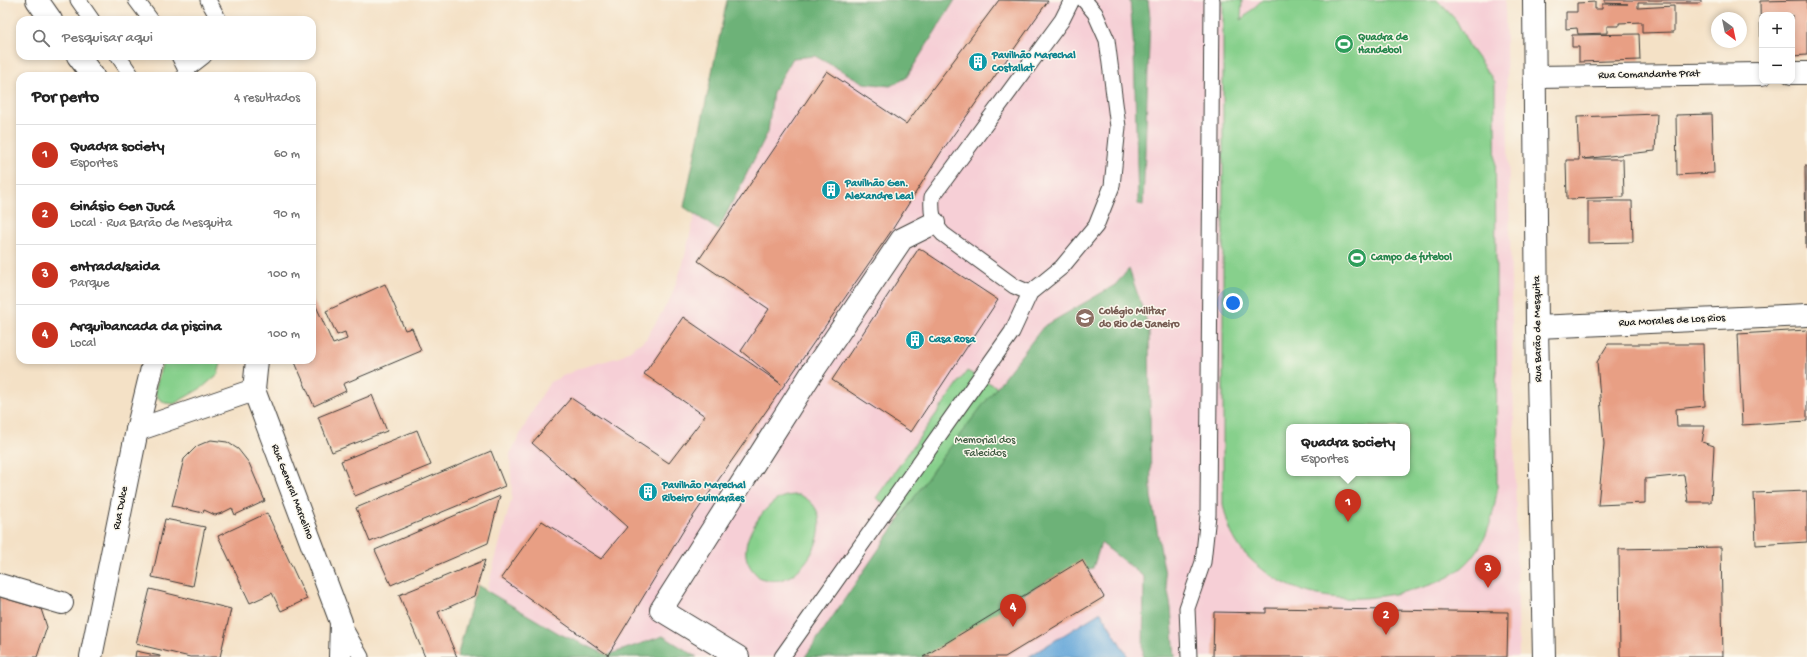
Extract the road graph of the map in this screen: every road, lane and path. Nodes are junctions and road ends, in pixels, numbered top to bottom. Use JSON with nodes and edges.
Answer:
{"nodes":[{"id":1,"x":37,"y":0,"type":"edge"},
{"id":2,"x":78,"y":0,"type":"edge"},
{"id":3,"x":136,"y":0,"type":"edge"},
{"id":4,"x":208,"y":0,"type":"edge"},
{"id":5,"x":1072,"y":0,"type":"edge"},
{"id":6,"x":1084,"y":0,"type":"edge"},
{"id":7,"x":1212,"y":0,"type":"edge"},
{"id":8,"x":1534,"y":0,"type":"edge"},
{"id":9,"x":48,"y":16,"type":"edge"},
{"id":10,"x":89,"y":16,"type":"edge"},
{"id":11,"x":148,"y":16,"type":"edge"},
{"id":12,"x":217,"y":16,"type":"edge"},
{"id":13,"x":81,"y":60,"type":"edge"},
{"id":14,"x":121,"y":60,"type":"edge"},
{"id":15,"x":180,"y":60,"type":"edge"},
{"id":16,"x":200,"y":60,"type":"edge"},
{"id":17,"x":90,"y":72,"type":"edge"},
{"id":18,"x":129,"y":72,"type":"edge"},
{"id":19,"x":185,"y":72,"type":"edge"},
{"id":20,"x":186,"y":72,"type":"edge"},
{"id":21,"x":1795,"y":73,"type":"edge"},
{"id":22,"x":1807,"y":73,"type":"edge"},
{"id":23,"x":1759,"y":74,"type":"edge"},
{"id":24,"x":1535,"y":77,"type":"junction"},
{"id":25,"x":934,"y":223,"type":"junction"},
{"id":26,"x":1030,"y":293,"type":"junction"},
{"id":27,"x":1807,"y":314,"type":"edge"},
{"id":28,"x":1537,"y":327,"type":"junction"},
{"id":29,"x":153,"y":364,"type":"edge"},
{"id":30,"x":257,"y":364,"type":"edge"},
{"id":31,"x":254,"y":390,"type":"junction"},
{"id":32,"x":137,"y":430,"type":"junction"},
{"id":33,"x":0,"y":586,"type":"edge"},
{"id":34,"x":62,"y":604,"type":"dead end"},
{"id":35,"x":341,"y":622,"type":"junction"},
{"id":36,"x":91,"y":657,"type":"edge"},
{"id":37,"x":340,"y":657,"type":"edge"},
{"id":38,"x":361,"y":657,"type":"edge"},
{"id":39,"x":738,"y":657,"type":"edge"},
{"id":40,"x":782,"y":657,"type":"edge"},
{"id":41,"x":1189,"y":657,"type":"edge"},
{"id":42,"x":1544,"y":657,"type":"edge"}],
"edges":[{"from":1,"to":9,"type":"street"},
{"from":2,"to":10,"type":"lane"},
{"from":3,"to":11,"type":"lane"},
{"from":4,"to":12,"type":"lane"},
{"from":5,"to":25,"type":"lane"},
{"from":6,"to":26,"type":"lane"},
{"from":7,"to":41,"type":"lane"},
{"from":8,"to":24,"type":"street","name":"Rua Barão de Mesquita"},
{"from":13,"to":17,"type":"street"},
{"from":14,"to":18,"type":"lane"},
{"from":15,"to":19,"type":"lane"},
{"from":16,"to":20,"type":"lane"},
{"from":21,"to":22,"type":"street"},
{"from":23,"to":24,"type":"street","name":"Rua Comandante Prat"},
{"from":24,"to":28,"type":"street","name":"Rua Barão de Mesquita"},
{"from":25,"to":26,"type":"lane"},
{"from":25,"to":39,"type":"street"},
{"from":26,"to":40,"type":"lane"},
{"from":27,"to":28,"type":"street","name":"Rua Morales de Los Rios"},
{"from":28,"to":42,"type":"street","name":"Rua Barão de Mesquita"},
{"from":29,"to":32,"type":"street","name":"Rua Dulce"},
{"from":30,"to":31,"type":"street","name":"Rua General Marcelino"},
{"from":31,"to":32,"type":"street"},
{"from":31,"to":35,"type":"street","name":"Rua General Marcelino"},
{"from":32,"to":36,"type":"street","name":"Rua Dulce"},
{"from":33,"to":34,"type":"street"},
{"from":35,"to":37,"type":"street"},
{"from":35,"to":38,"type":"lane"}]}
